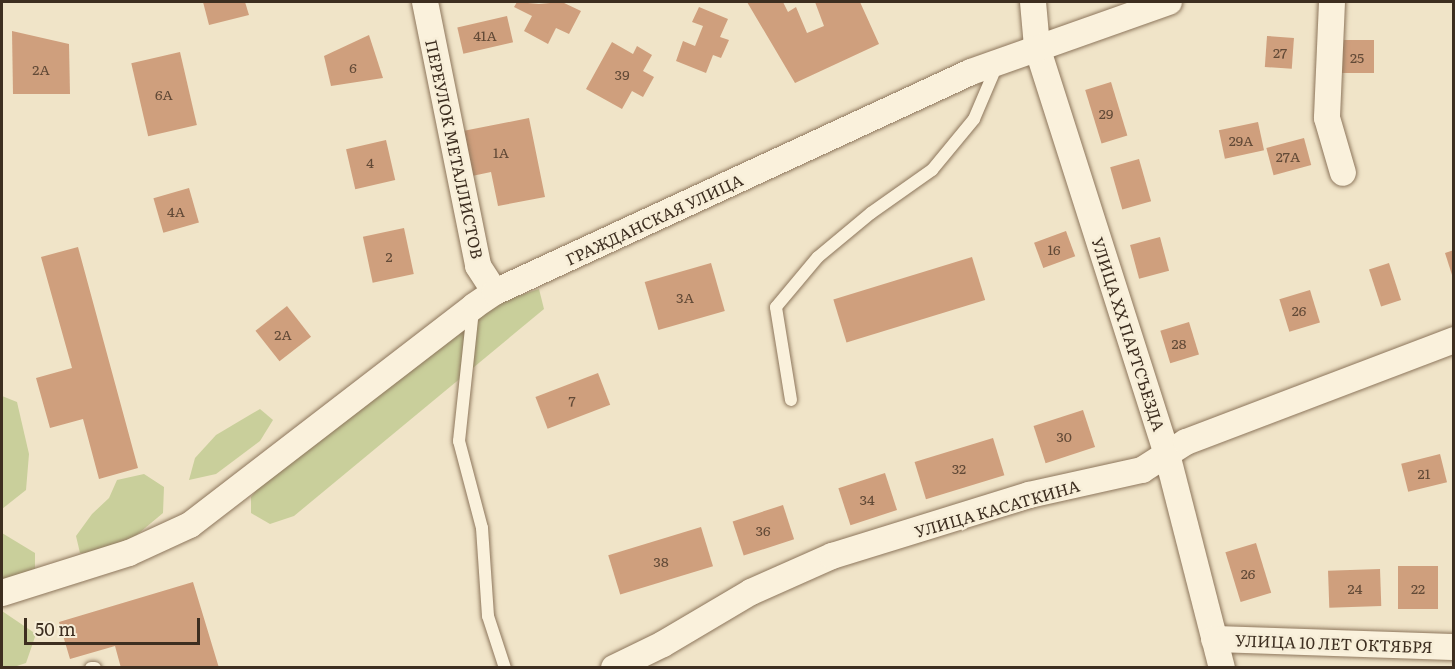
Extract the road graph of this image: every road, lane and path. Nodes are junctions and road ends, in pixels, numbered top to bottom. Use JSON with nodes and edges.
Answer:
{"nodes":[{"id":1,"x":424,"y":2,"type":"edge"},
{"id":2,"x":1033,"y":2,"type":"edge"},
{"id":3,"x":1169,"y":2,"type":"edge"},
{"id":4,"x":1332,"y":2,"type":"edge"},
{"id":5,"x":1037,"y":47,"type":"junction"},
{"id":6,"x":999,"y":61,"type":"junction"},
{"id":7,"x":1342,"y":172,"type":"dead end"},
{"id":8,"x":495,"y":292,"type":"junction"},
{"id":9,"x":474,"y":306,"type":"junction"},
{"id":10,"x":1454,"y":340,"type":"edge"},
{"id":11,"x":791,"y":400,"type":"dead end"},
{"id":12,"x":1167,"y":454,"type":"junction"},
{"id":13,"x":2,"y":593,"type":"edge"},
{"id":14,"x":1214,"y":639,"type":"junction"},
{"id":15,"x":1454,"y":647,"type":"edge"},
{"id":16,"x":91,"y":668,"type":"edge"},
{"id":17,"x":96,"y":668,"type":"edge"},
{"id":18,"x":505,"y":668,"type":"edge"},
{"id":19,"x":614,"y":668,"type":"edge"},
{"id":20,"x":1222,"y":668,"type":"edge"}],
"edges":[{"from":1,"to":8,"type":"street","name":"ПЕРЕУЛОК МЕТАЛЛИСТОВ"},
{"from":2,"to":5,"type":"street","name":"УЛИЦА XX ПАРТСЪЕЗДА"},
{"from":3,"to":5,"type":"street","name":"ГРАЖДАНСКАЯ УЛИЦА"},
{"from":4,"to":7,"type":"street"},
{"from":5,"to":6,"type":"street","name":"ГРАЖДАНСКАЯ УЛИЦА"},
{"from":5,"to":12,"type":"street","name":"УЛИЦА XX ПАРТСЪЕЗДА"},
{"from":6,"to":8,"type":"street","name":"ГРАЖДАНСКАЯ УЛИЦА"},
{"from":6,"to":11,"type":"lane"},
{"from":8,"to":9,"type":"street","name":"ГРАЖДАНСКАЯ УЛИЦА"},
{"from":9,"to":13,"type":"street","name":"ГРАЖДАНСКАЯ УЛИЦА"},
{"from":9,"to":18,"type":"lane"},
{"from":10,"to":12,"type":"street","name":"УЛИЦА КАСАТКИНА"},
{"from":12,"to":14,"type":"street","name":"УЛИЦА XX ПАРТСЪЕЗДА"},
{"from":12,"to":19,"type":"street","name":"УЛИЦА КАСАТКИНА"},
{"from":14,"to":15,"type":"street","name":"УЛИЦА 10 ЛЕТ ОКТЯБРЯ"},
{"from":14,"to":20,"type":"street","name":"УЛИЦА XX ПАРТСЪЕЗДА"},
{"from":16,"to":17,"type":"lane"}]}
